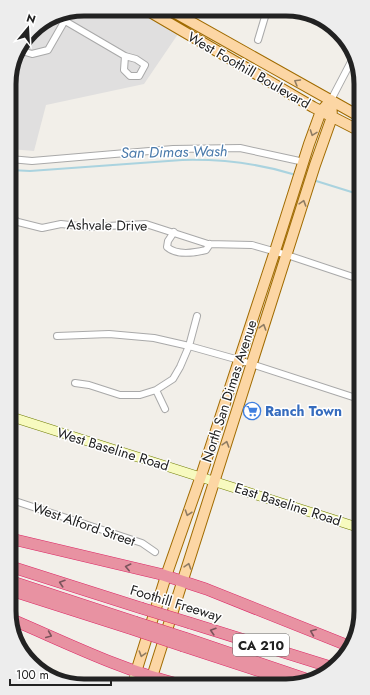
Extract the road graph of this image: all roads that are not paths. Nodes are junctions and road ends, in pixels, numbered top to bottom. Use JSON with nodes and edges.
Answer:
{"nodes":[{"id":1,"x":158,"y":16,"type":"edge"},
{"id":2,"x":181,"y":16,"type":"edge"},
{"id":3,"x":265,"y":16,"type":"edge"},
{"id":4,"x":64,"y":19,"type":"edge"},
{"id":5,"x":67,"y":19,"type":"edge"},
{"id":6,"x":258,"y":40,"type":"dead end"},
{"id":7,"x":24,"y":52,"type":"edge"},
{"id":8,"x":125,"y":56,"type":"dead end"},
{"id":9,"x":350,"y":63,"type":"edge"},
{"id":10,"x":331,"y":100,"type":"junction"},
{"id":11,"x":321,"y":111,"type":"junction"},
{"id":12,"x":354,"y":113,"type":"edge"},
{"id":13,"x":332,"y":117,"type":"junction"},
{"id":14,"x":354,"y":128,"type":"edge"},
{"id":15,"x":16,"y":160,"type":"edge"},
{"id":16,"x":301,"y":171,"type":"junction"},
{"id":17,"x":16,"y":221,"type":"edge"},
{"id":18,"x":174,"y":232,"type":"junction"},
{"id":19,"x":210,"y":244,"type":"junction"},
{"id":20,"x":275,"y":252,"type":"junction"},
{"id":21,"x":287,"y":255,"type":"junction"},
{"id":22,"x":354,"y":277,"type":"edge"},
{"id":23,"x":197,"y":316,"type":"dead end"},
{"id":24,"x":57,"y":336,"type":"dead end"},
{"id":25,"x":188,"y":346,"type":"junction"},
{"id":26,"x":239,"y":360,"type":"junction"},
{"id":27,"x":252,"y":364,"type":"junction"},
{"id":28,"x":75,"y":383,"type":"dead end"},
{"id":29,"x":156,"y":390,"type":"junction"},
{"id":30,"x":354,"y":398,"type":"edge"},
{"id":31,"x":164,"y":409,"type":"dead end"},
{"id":32,"x":16,"y":418,"type":"edge"},
{"id":33,"x":201,"y":476,"type":"junction"},
{"id":34,"x":215,"y":481,"type":"junction"},
{"id":35,"x":16,"y":501,"type":"edge"},
{"id":36,"x":354,"y":526,"type":"edge"},
{"id":37,"x":16,"y":540,"type":"edge"},
{"id":38,"x":155,"y":552,"type":"dead end"},
{"id":39,"x":16,"y":568,"type":"edge"},
{"id":40,"x":166,"y":576,"type":"junction"},
{"id":41,"x":16,"y":577,"type":"edge"},
{"id":42,"x":183,"y":582,"type":"junction"},
{"id":43,"x":16,"y":583,"type":"edge"},
{"id":44,"x":16,"y":592,"type":"edge"},
{"id":45,"x":99,"y":595,"type":"junction"},
{"id":46,"x":17,"y":622,"type":"edge"},
{"id":47,"x":133,"y":625,"type":"junction"},
{"id":48,"x":184,"y":642,"type":"junction"},
{"id":49,"x":345,"y":644,"type":"edge"},
{"id":50,"x":327,"y":666,"type":"edge"},
{"id":51,"x":136,"y":672,"type":"junction"},
{"id":52,"x":301,"y":677,"type":"edge"},
{"id":53,"x":134,"y":679,"type":"edge"},
{"id":54,"x":147,"y":679,"type":"edge"},
{"id":55,"x":151,"y":679,"type":"edge"},
{"id":56,"x":285,"y":679,"type":"edge"}],
"edges":[{"from":1,"to":11,"type":"main road","name":"West Foothill Boulevard"},
{"from":10,"to":2,"type":"main road","name":"West Foothill Boulevard","one_way":true},
{"from":3,"to":6,"type":"street"},
{"from":4,"to":7,"type":"street"},
{"from":5,"to":8,"type":"street"},
{"from":9,"to":10,"type":"street","name":"North San Dimas Avenue"},
{"from":10,"to":11,"type":"main road","name":"North San Dimas Avenue"},
{"from":10,"to":12,"type":"main road","name":"West Foothill Boulevard"},
{"from":10,"to":13,"type":"main road","name":"North San Dimas Avenue"},
{"from":11,"to":13,"type":"main road","name":"West Foothill Boulevard"},
{"from":11,"to":16,"type":"main road","name":"North San Dimas Avenue","one_way":true},
{"from":13,"to":14,"type":"main road","name":"West Foothill Boulevard"},
{"from":21,"to":13,"type":"main road","name":"North San Dimas Avenue","one_way":true},
{"from":15,"to":16,"type":"street"},
{"from":16,"to":20,"type":"main road","name":"North San Dimas Avenue"},
{"from":17,"to":18,"type":"street","name":"Ashvale Drive"},
{"from":18,"to":19,"type":"street","name":"Ashvale Drive"},
{"from":18,"to":19,"type":"street"},
{"from":19,"to":20,"type":"street","name":"Ashvale Drive"},
{"from":20,"to":21,"type":"street","name":"Ashvale Drive"},
{"from":20,"to":26,"type":"main road","name":"North San Dimas Avenue"},
{"from":21,"to":22,"type":"street","name":"Ashvale Drive"},
{"from":27,"to":21,"type":"main road","name":"North San Dimas Avenue","one_way":true},
{"from":23,"to":25,"type":"street"},
{"from":24,"to":25,"type":"street"},
{"from":25,"to":26,"type":"street"},
{"from":25,"to":29,"type":"street"},
{"from":26,"to":27,"type":"street"},
{"from":26,"to":33,"type":"main road","name":"North San Dimas Avenue"},
{"from":27,"to":30,"type":"street"},
{"from":34,"to":27,"type":"main road","name":"North San Dimas Avenue","one_way":true},
{"from":28,"to":29,"type":"street"},
{"from":29,"to":31,"type":"street"},
{"from":32,"to":33,"type":"main road","name":"West Baseline Road"},
{"from":33,"to":34,"type":"main road","name":"West Baseline Road"},
{"from":33,"to":40,"type":"main road","name":"North San Dimas Avenue","one_way":true},
{"from":34,"to":36,"type":"main road","name":"East Baseline Road"},
{"from":42,"to":34,"type":"main road","name":"North San Dimas Avenue","one_way":true},
{"from":35,"to":38,"type":"street","name":"West Alford Street"},
{"from":40,"to":37,"type":"highway","one_way":true},
{"from":45,"to":39,"type":"highway","name":"Foothill Freeway","number":"CA 210","one_way":true},
{"from":40,"to":42,"type":"highway"},
{"from":40,"to":51,"type":"main road","name":"North San Dimas Avenue","one_way":true},
{"from":41,"to":45,"type":"highway"},
{"from":49,"to":42,"type":"highway","one_way":true},
{"from":42,"to":55,"type":"main road","name":"North San Dimas Avenue"},
{"from":43,"to":47,"type":"highway"},
{"from":44,"to":47,"type":"highway","number":"CA 210"},
{"from":50,"to":45,"type":"highway","name":"Foothill Freeway","number":"CA 210","one_way":true,"bridge":true},
{"from":46,"to":51,"type":"highway","one_way":true},
{"from":47,"to":48,"type":"highway","number":"CA 210","bridge":true},
{"from":48,"to":52,"type":"highway"},
{"from":48,"to":56,"type":"highway","number":"CA 210"},
{"from":51,"to":53,"type":"main road","name":"North San Dimas Avenue"},
{"from":51,"to":54,"type":"highway"}]}
